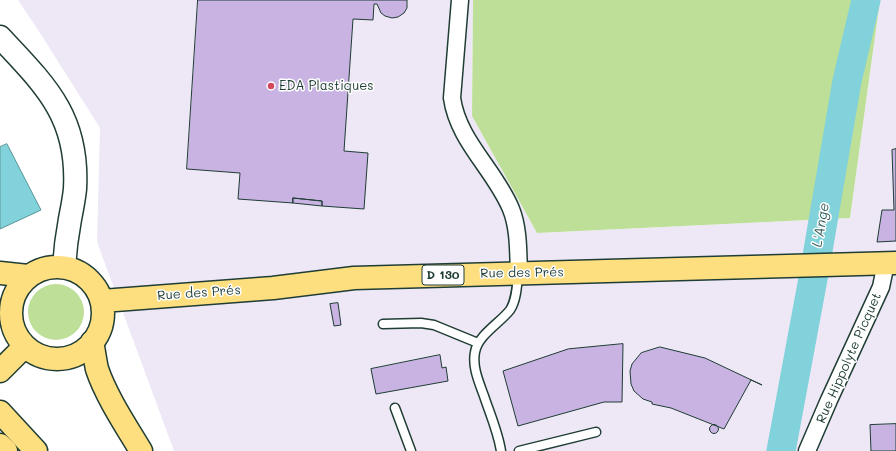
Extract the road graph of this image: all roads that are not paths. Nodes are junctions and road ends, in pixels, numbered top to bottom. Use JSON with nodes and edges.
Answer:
{"nodes":[{"id":1,"x":460,"y":0,"type":"edge"},
{"id":2,"x":0,"y":37,"type":"edge"},
{"id":3,"x":891,"y":263,"type":"edge"},
{"id":4,"x":64,"y":267,"type":"junction"},
{"id":5,"x":0,"y":273,"type":"edge"},
{"id":6,"x":519,"y":273,"type":"junction"},
{"id":7,"x":28,"y":276,"type":"junction"},
{"id":8,"x":102,"y":301,"type":"junction"},
{"id":9,"x":383,"y":324,"type":"dead end"},
{"id":10,"x":92,"y":342,"type":"junction"},
{"id":11,"x":478,"y":343,"type":"junction"},
{"id":12,"x":25,"y":346,"type":"junction"},
{"id":13,"x":0,"y":371,"type":"edge"},
{"id":14,"x":395,"y":408,"type":"dead end"},
{"id":15,"x":0,"y":412,"type":"edge"},
{"id":16,"x":596,"y":432,"type":"dead end"},
{"id":17,"x":0,"y":445,"type":"edge"},
{"id":18,"x":6,"y":451,"type":"edge"},
{"id":19,"x":36,"y":451,"type":"edge"},
{"id":20,"x":141,"y":451,"type":"edge"},
{"id":21,"x":411,"y":451,"type":"edge"},
{"id":22,"x":503,"y":451,"type":"edge"},
{"id":23,"x":519,"y":451,"type":"edge"},
{"id":24,"x":808,"y":451,"type":"edge"}],
"edges":[{"from":1,"to":6,"type":"street"},
{"from":2,"to":4,"type":"main road"},
{"from":3,"to":6,"type":"main road","name":"Rue des Prés","number":"D 130"},
{"from":3,"to":24,"type":"street","name":"Rue Hippolyte Picquet"},
{"from":4,"to":7,"type":"main road"},
{"from":4,"to":8,"type":"main road"},
{"from":5,"to":7,"type":"main road"},
{"from":6,"to":8,"type":"main road","name":"Rue des Prés","number":"D 130"},
{"from":6,"to":11,"type":"lane"},
{"from":7,"to":12,"type":"main road"},
{"from":8,"to":10,"type":"main road"},
{"from":9,"to":11,"type":"lane"},
{"from":10,"to":12,"type":"main road"},
{"from":10,"to":20,"type":"main road"},
{"from":11,"to":22,"type":"lane"},
{"from":12,"to":13,"type":"main road"},
{"from":14,"to":21,"type":"lane"},
{"from":15,"to":19,"type":"main road"},
{"from":16,"to":23,"type":"lane"},
{"from":17,"to":18,"type":"main road"}]}
